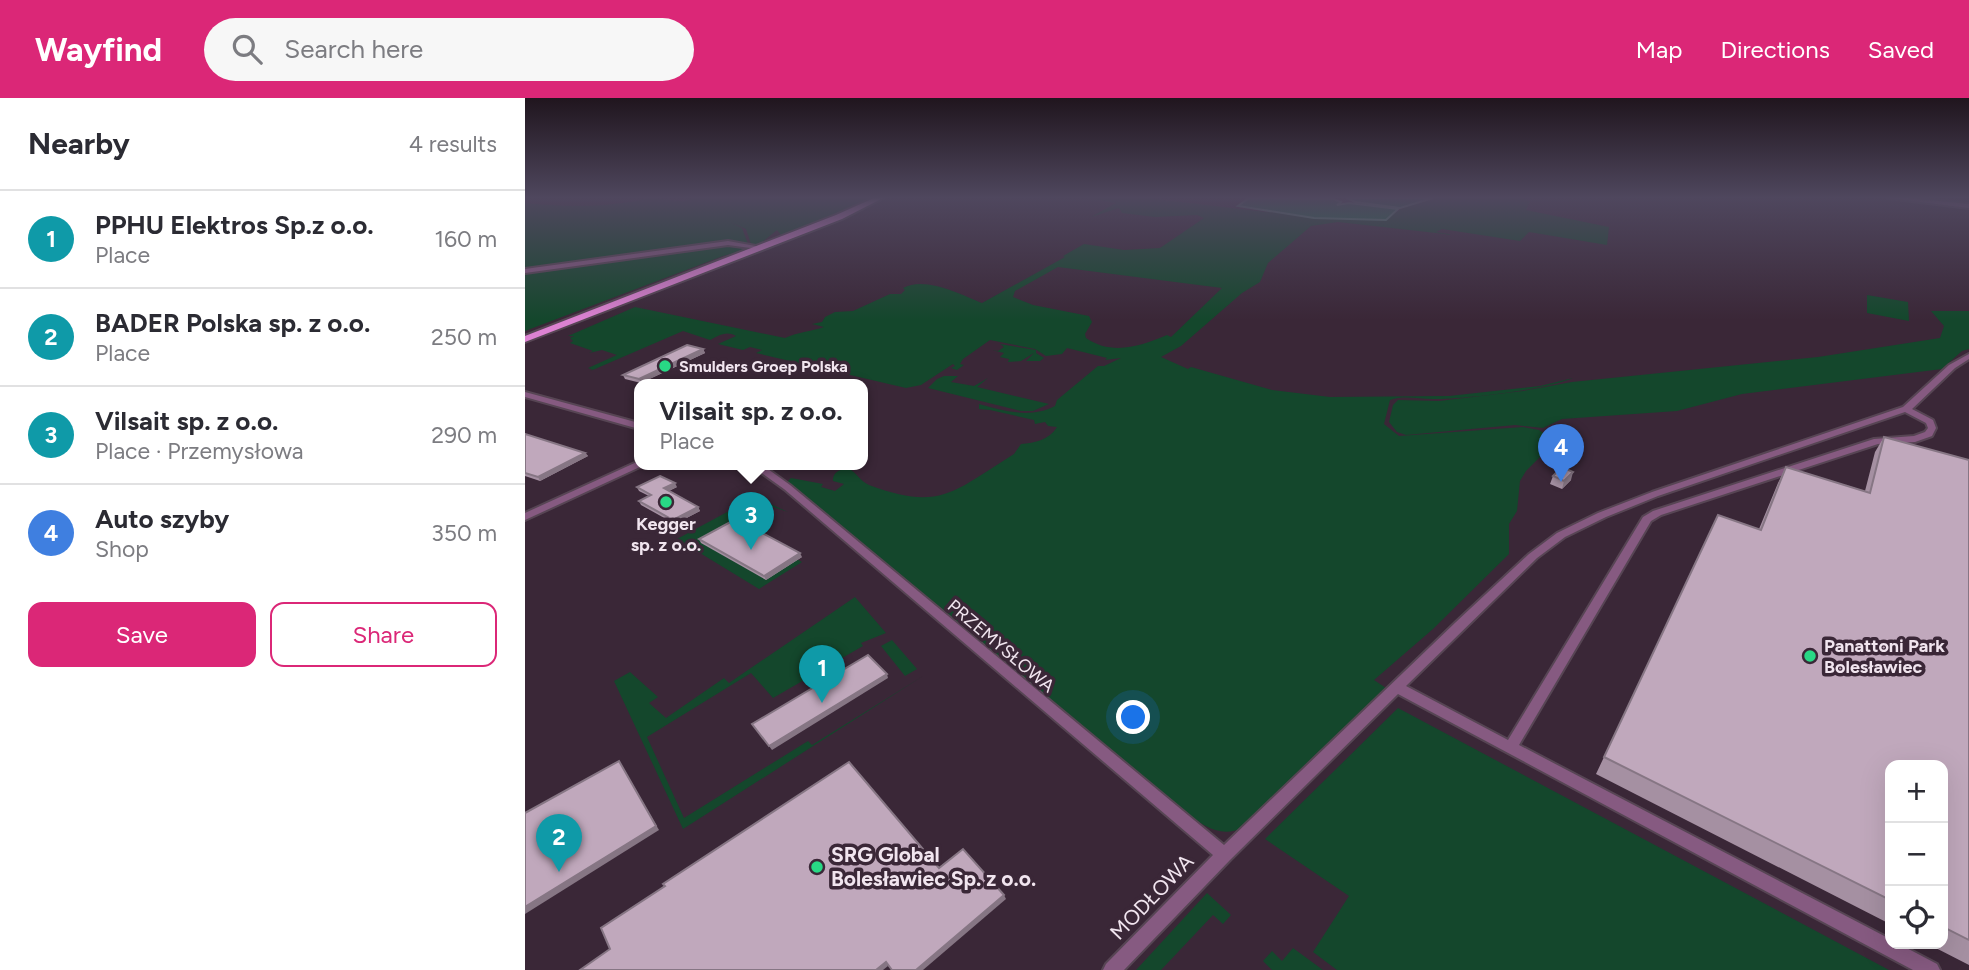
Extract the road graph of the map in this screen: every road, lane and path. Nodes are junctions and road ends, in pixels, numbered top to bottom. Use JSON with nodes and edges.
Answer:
{"nodes":[{"id":1,"x":780,"y":239,"type":"edge"},
{"id":2,"x":758,"y":247,"type":"junction"},
{"id":3,"x":525,"y":271,"type":"edge"},
{"id":4,"x":525,"y":339,"type":"edge"},
{"id":5,"x":1969,"y":356,"type":"edge"},
{"id":6,"x":525,"y":394,"type":"edge"},
{"id":7,"x":1906,"y":409,"type":"junction"},
{"id":8,"x":634,"y":425,"type":"edge"},
{"id":9,"x":1877,"y":441,"type":"junction"},
{"id":10,"x":1917,"y":451,"type":"edge"},
{"id":11,"x":634,"y":466,"type":"edge"},
{"id":12,"x":763,"y":470,"type":"edge"},
{"id":13,"x":525,"y":517,"type":"edge"},
{"id":14,"x":1396,"y":687,"type":"junction"},
{"id":15,"x":1511,"y":747,"type":"junction"},
{"id":16,"x":1224,"y":855,"type":"junction"},
{"id":17,"x":1112,"y":970,"type":"edge"},
{"id":18,"x":1931,"y":970,"type":"edge"}],
"edges":[{"from":1,"to":2,"type":"main road"},
{"from":2,"to":3,"type":"street"},
{"from":2,"to":4,"type":"main road"},
{"from":5,"to":7,"type":"street"},
{"from":6,"to":8,"type":"street"},
{"from":7,"to":9,"type":"street"},
{"from":7,"to":14,"type":"street","name":"MODŁOWA"},
{"from":9,"to":10,"type":"street"},
{"from":9,"to":15,"type":"street"},
{"from":11,"to":13,"type":"street"},
{"from":12,"to":16,"type":"street","name":"PRZEMYSŁOWA"},
{"from":14,"to":15,"type":"street"},
{"from":14,"to":16,"type":"street","name":"MODŁOWA"},
{"from":15,"to":18,"type":"street"},
{"from":16,"to":17,"type":"street","name":"MODŁOWA"}]}
